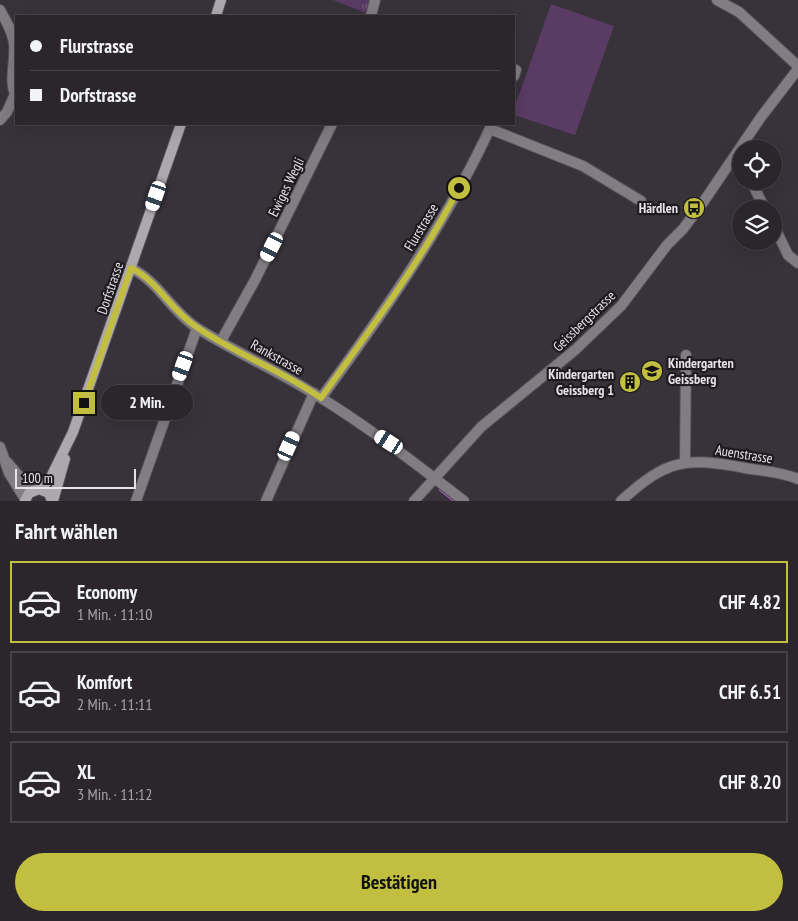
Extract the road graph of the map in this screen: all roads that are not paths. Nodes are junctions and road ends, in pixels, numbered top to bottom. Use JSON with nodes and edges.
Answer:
{"nodes":[{"id":1,"x":221,"y":0,"type":"edge"},
{"id":2,"x":375,"y":0,"type":"edge"},
{"id":3,"x":717,"y":0,"type":"edge"},
{"id":4,"x":0,"y":10,"type":"edge"},
{"id":5,"x":216,"y":15,"type":"edge"},
{"id":6,"x":371,"y":15,"type":"edge"},
{"id":7,"x":15,"y":45,"type":"edge"},
{"id":8,"x":15,"y":45,"type":"edge"},
{"id":9,"x":798,"y":67,"type":"edge"},
{"id":10,"x":15,"y":91,"type":"edge"},
{"id":11,"x":15,"y":97,"type":"edge"},
{"id":12,"x":0,"y":120,"type":"edge"},
{"id":13,"x":181,"y":125,"type":"edge"},
{"id":14,"x":332,"y":125,"type":"edge"},
{"id":15,"x":491,"y":126,"type":"edge"},
{"id":16,"x":731,"y":163,"type":"joint"},
{"id":17,"x":641,"y":202,"type":"dead end"},
{"id":18,"x":782,"y":243,"type":"edge"},
{"id":19,"x":798,"y":263,"type":"edge"},
{"id":20,"x":131,"y":268,"type":"junction"},
{"id":21,"x":197,"y":328,"type":"junction"},
{"id":22,"x":221,"y":341,"type":"junction"},
{"id":23,"x":686,"y":354,"type":"dead end"},
{"id":24,"x":318,"y":396,"type":"junction"},
{"id":25,"x":73,"y":432,"type":"junction"},
{"id":26,"x":0,"y":446,"type":"edge"},
{"id":27,"x":685,"y":462,"type":"junction"},
{"id":28,"x":434,"y":477,"type":"junction"},
{"id":29,"x":798,"y":479,"type":"edge"},
{"id":30,"x":30,"y":495,"type":"edge"},
{"id":31,"x":52,"y":501,"type":"edge"},
{"id":32,"x":136,"y":501,"type":"edge"},
{"id":33,"x":266,"y":501,"type":"edge"},
{"id":34,"x":414,"y":501,"type":"edge"},
{"id":35,"x":464,"y":501,"type":"edge"},
{"id":36,"x":621,"y":501,"type":"edge"}],
"edges":[{"from":1,"to":5,"type":"main road"},
{"from":2,"to":6,"type":"street"},
{"from":3,"to":9,"type":"street"},
{"from":4,"to":7,"type":"street"},
{"from":8,"to":10,"type":"street"},
{"from":9,"to":16,"type":"street","name":"Geissbergstrasse"},
{"from":11,"to":12,"type":"street"},
{"from":13,"to":20,"type":"main road","name":"Dorfstrasse"},
{"from":14,"to":22,"type":"street","name":"Ewiges Wegli"},
{"from":15,"to":17,"type":"street","name":"Flurstrasse"},
{"from":15,"to":24,"type":"street","name":"Flurstrasse"},
{"from":16,"to":28,"type":"street","name":"Geissbergstrasse"},
{"from":18,"to":19,"type":"street"},
{"from":20,"to":21,"type":"street","name":"Rankstrasse"},
{"from":20,"to":25,"type":"main road","name":"Dorfstrasse"},
{"from":21,"to":22,"type":"street","name":"Rankstrasse"},
{"from":21,"to":32,"type":"street"},
{"from":22,"to":24,"type":"street","name":"Rankstrasse"},
{"from":23,"to":27,"type":"street"},
{"from":24,"to":28,"type":"street","name":"Rankstrasse"},
{"from":24,"to":33,"type":"street","name":"Flurstrasse"},
{"from":25,"to":30,"type":"main road","name":"Dorfstrasse"},
{"from":25,"to":31,"type":"main road","name":"Dorfstrasse"},
{"from":26,"to":30,"type":"street"},
{"from":27,"to":29,"type":"street","name":"Auenstrasse"},
{"from":27,"to":36,"type":"street","name":"Auenstrasse"},
{"from":28,"to":34,"type":"street","name":"Geissbergstrasse"},
{"from":28,"to":35,"type":"street","name":"Rankstrasse"},
{"from":30,"to":31,"type":"main road"}]}
